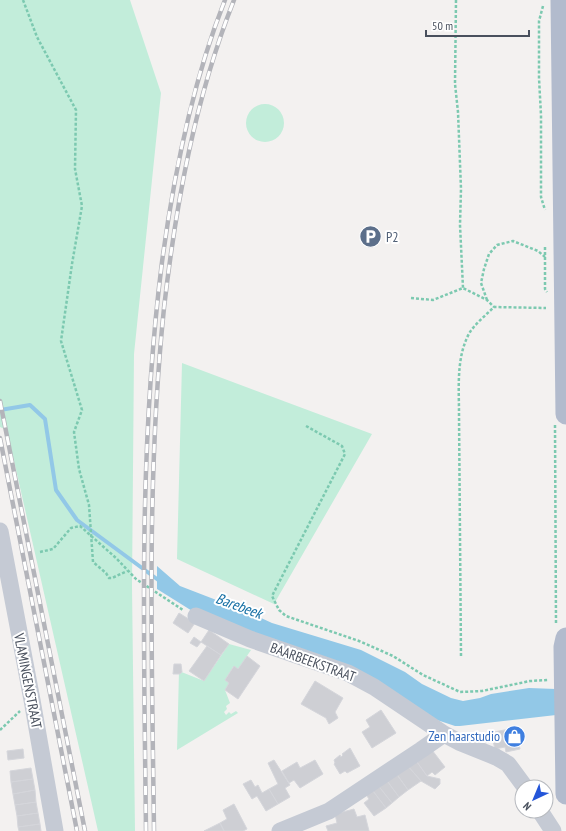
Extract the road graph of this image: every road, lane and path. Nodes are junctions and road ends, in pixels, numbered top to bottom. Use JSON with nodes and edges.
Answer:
{"nodes":[{"id":1,"x":23,"y":0,"type":"edge"},
{"id":2,"x":456,"y":0,"type":"edge"},
{"id":3,"x":561,"y":0,"type":"edge"},
{"id":4,"x":545,"y":257,"type":"dead end"},
{"id":5,"x":463,"y":288,"type":"junction"},
{"id":6,"x":411,"y":298,"type":"dead end"},
{"id":7,"x":486,"y":300,"type":"junction"},
{"id":8,"x":494,"y":307,"type":"junction"},
{"id":9,"x":546,"y":308,"type":"dead end"},
{"id":10,"x":566,"y":414,"type":"edge"},
{"id":11,"x":306,"y":426,"type":"dead end"},
{"id":12,"x":0,"y":531,"type":"edge"},
{"id":13,"x":556,"y":532,"type":"dead end"},
{"id":14,"x":92,"y":536,"type":"junction"},
{"id":15,"x":40,"y":552,"type":"dead end"},
{"id":16,"x":127,"y":571,"type":"junction"},
{"id":17,"x":196,"y":616,"type":"joint"},
{"id":18,"x":561,"y":634,"type":"edge"},
{"id":19,"x":461,"y":656,"type":"dead end"},
{"id":20,"x":564,"y":680,"type":"junction"},
{"id":21,"x":32,"y":700,"type":"junction"},
{"id":22,"x":0,"y":730,"type":"edge"},
{"id":23,"x":444,"y":734,"type":"junction"},
{"id":24,"x":519,"y":779,"type":"edge"},
{"id":25,"x":566,"y":794,"type":"edge"},
{"id":26,"x":545,"y":819,"type":"edge"},
{"id":27,"x":55,"y":831,"type":"edge"},
{"id":28,"x":280,"y":831,"type":"edge"},
{"id":29,"x":553,"y":831,"type":"edge"}],
"edges":[{"from":1,"to":14,"type":"path"},
{"from":2,"to":5,"type":"path"},
{"from":3,"to":10,"type":"main road"},
{"from":4,"to":7,"type":"path"},
{"from":5,"to":6,"type":"path"},
{"from":5,"to":7,"type":"path"},
{"from":7,"to":8,"type":"path"},
{"from":8,"to":9,"type":"path"},
{"from":8,"to":19,"type":"path"},
{"from":11,"to":20,"type":"path"},
{"from":12,"to":21,"type":"street","name":"VLAMINGENSTRAAT"},
{"from":13,"to":18,"type":"path"},
{"from":14,"to":15,"type":"path"},
{"from":14,"to":16,"type":"path"},
{"from":14,"to":16,"type":"path"},
{"from":16,"to":17,"type":"path"},
{"from":17,"to":23,"type":"street","name":"BAARBEEKSTRAAT"},
{"from":18,"to":20,"type":"main road"},
{"from":20,"to":25,"type":"main road"},
{"from":21,"to":22,"type":"path"},
{"from":21,"to":27,"type":"street","name":"VLAMINGENSTRAAT"},
{"from":23,"to":24,"type":"street","name":"BAARBEEKSTRAAT"},
{"from":23,"to":28,"type":"street"},
{"from":26,"to":29,"type":"street"}]}
